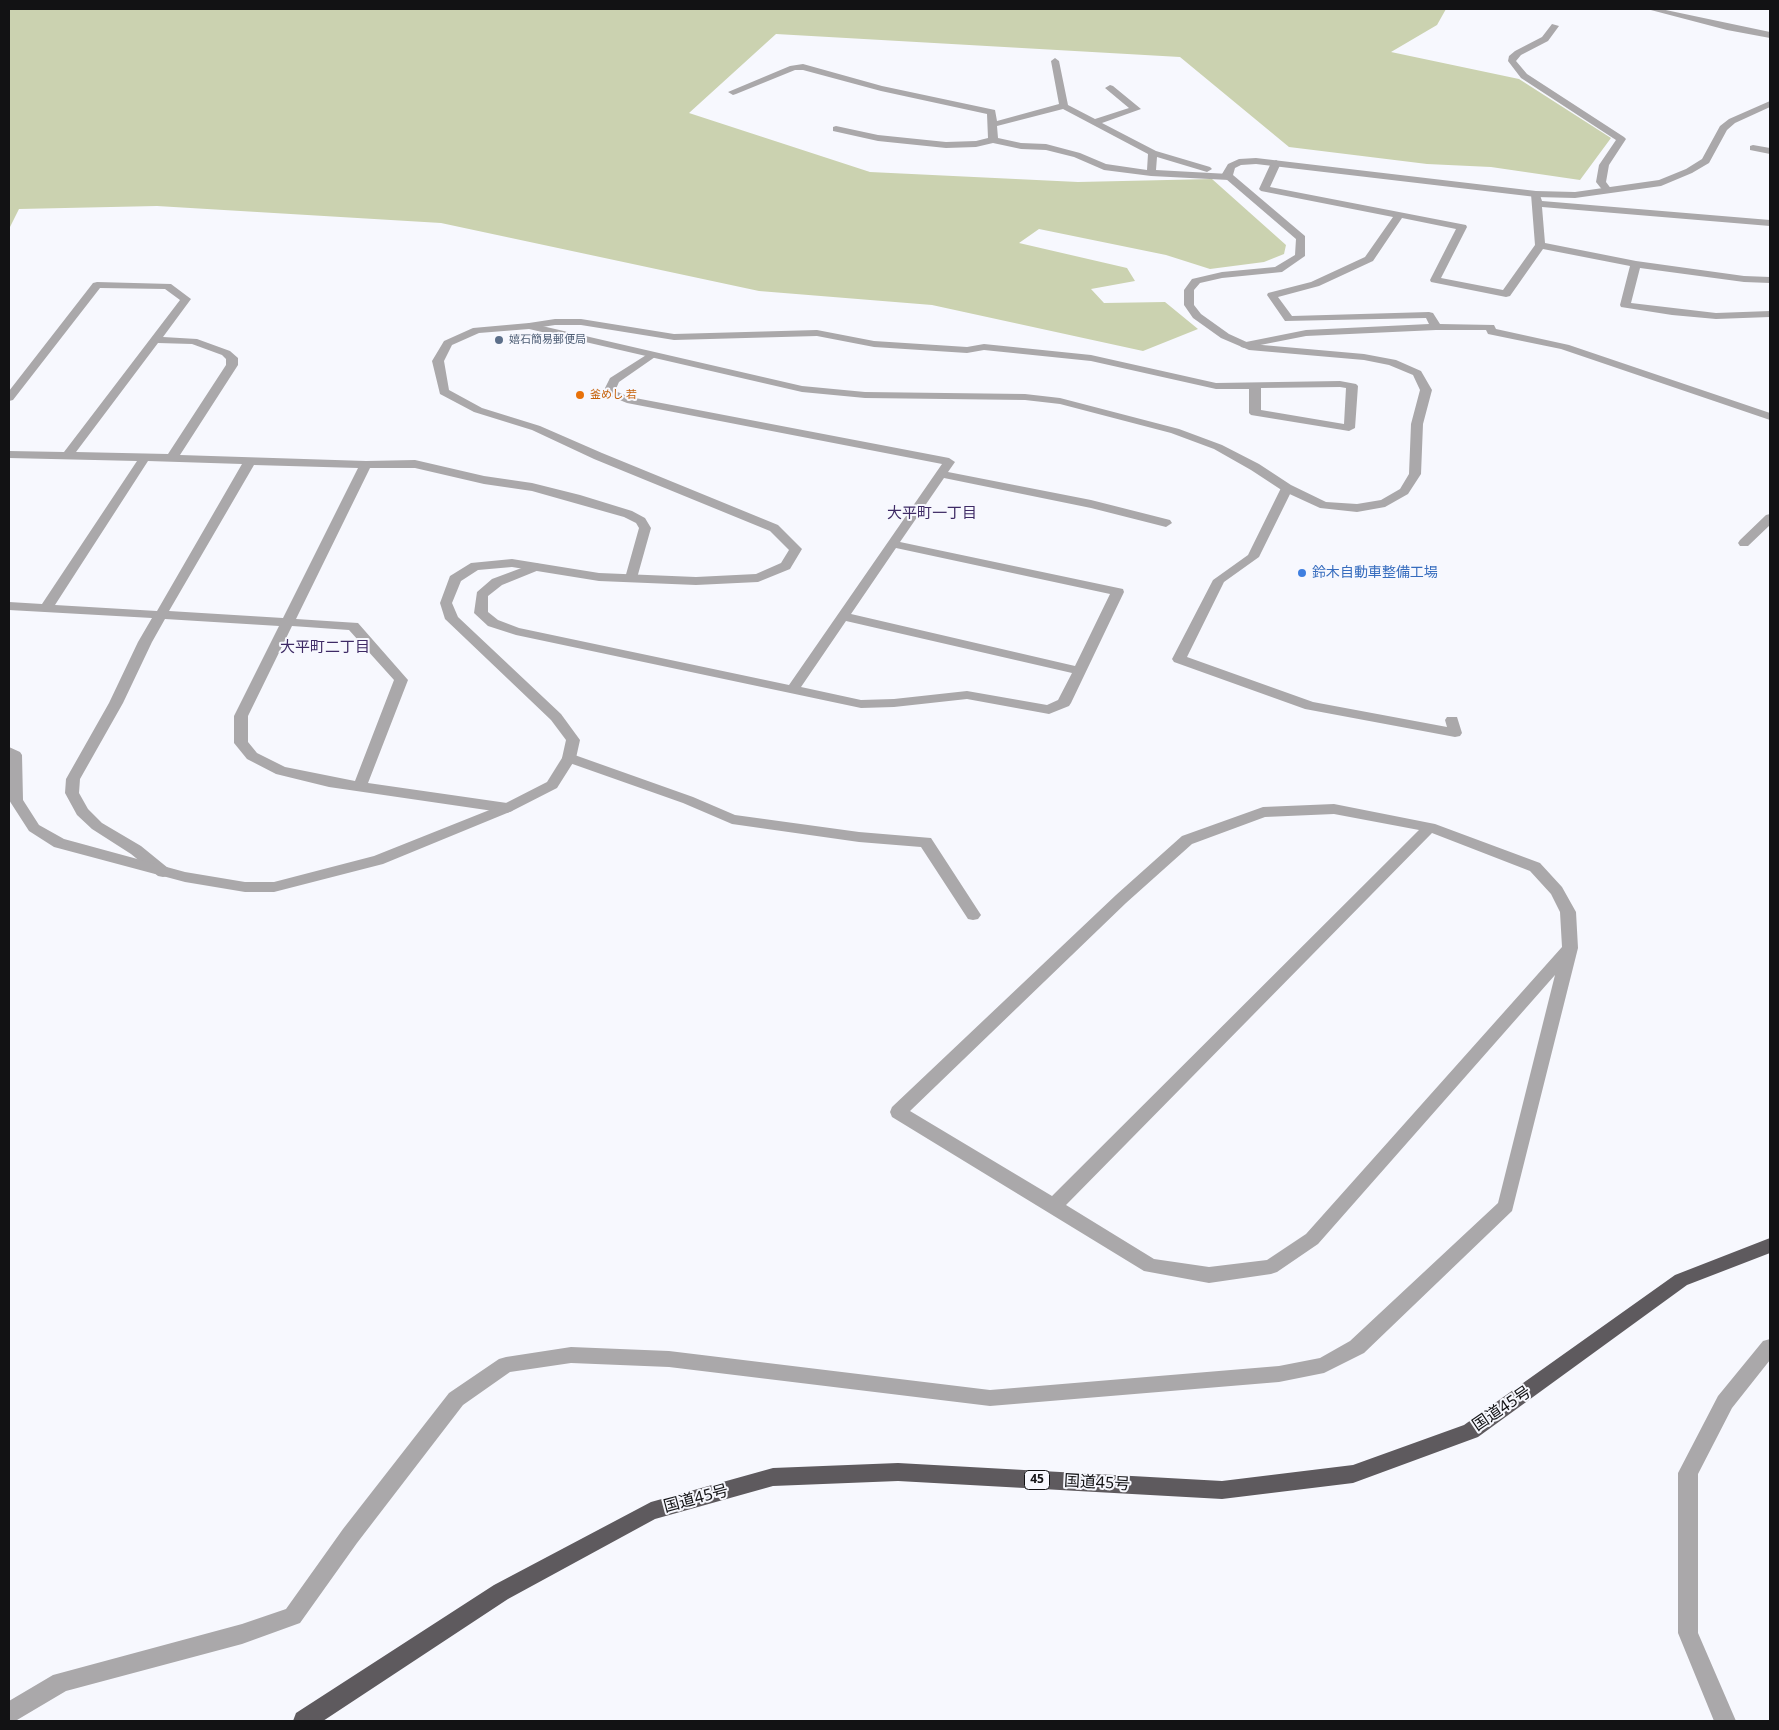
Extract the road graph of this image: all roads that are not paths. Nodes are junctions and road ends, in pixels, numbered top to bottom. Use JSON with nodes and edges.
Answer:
{"nodes":[{"id":1,"x":1651,"y":9,"type":"edge"},
{"id":2,"x":1555,"y":26,"type":"dead end"},
{"id":3,"x":1770,"y":35,"type":"edge"},
{"id":4,"x":1055,"y":61,"type":"dead end"},
{"id":5,"x":1110,"y":88,"type":"dead end"},
{"id":6,"x":733,"y":92,"type":"dead end"},
{"id":7,"x":1770,"y":104,"type":"edge"},
{"id":8,"x":1064,"y":106,"type":"junction"},
{"id":9,"x":1095,"y":122,"type":"junction"},
{"id":10,"x":992,"y":125,"type":"junction"},
{"id":11,"x":836,"y":129,"type":"dead end"},
{"id":12,"x":993,"y":140,"type":"junction"},
{"id":13,"x":1753,"y":148,"type":"dead end"},
{"id":14,"x":1770,"y":151,"type":"edge"},
{"id":15,"x":1153,"y":153,"type":"junction"},
{"id":16,"x":1276,"y":162,"type":"junction"},
{"id":17,"x":1151,"y":172,"type":"junction"},
{"id":18,"x":1229,"y":174,"type":"junction"},
{"id":19,"x":1607,"y":190,"type":"junction"},
{"id":20,"x":1537,"y":199,"type":"junction"},
{"id":21,"x":1398,"y":215,"type":"junction"},
{"id":22,"x":1770,"y":223,"type":"edge"},
{"id":23,"x":1540,"y":245,"type":"junction"},
{"id":24,"x":1636,"y":264,"type":"junction"},
{"id":25,"x":1770,"y":280,"type":"edge"},
{"id":26,"x":1770,"y":314,"type":"edge"},
{"id":27,"x":528,"y":326,"type":"junction"},
{"id":28,"x":1436,"y":326,"type":"junction"},
{"id":29,"x":154,"y":340,"type":"junction"},
{"id":30,"x":1245,"y":345,"type":"junction"},
{"id":31,"x":651,"y":355,"type":"junction"},
{"id":32,"x":1255,"y":385,"type":"junction"},
{"id":33,"x":9,"y":398,"type":"edge"},
{"id":34,"x":1770,"y":417,"type":"edge"},
{"id":35,"x":9,"y":454,"type":"edge"},
{"id":36,"x":67,"y":456,"type":"junction"},
{"id":37,"x":145,"y":457,"type":"junction"},
{"id":38,"x":172,"y":458,"type":"junction"},
{"id":39,"x":250,"y":461,"type":"junction"},
{"id":40,"x":366,"y":465,"type":"junction"},
{"id":41,"x":941,"y":474,"type":"junction"},
{"id":42,"x":1287,"y":488,"type":"junction"},
{"id":43,"x":1770,"y":518,"type":"edge"},
{"id":44,"x":1166,"y":522,"type":"dead end"},
{"id":45,"x":1744,"y":543,"type":"dead end"},
{"id":46,"x":893,"y":544,"type":"junction"},
{"id":47,"x":534,"y":567,"type":"junction"},
{"id":48,"x":631,"y":578,"type":"junction"},
{"id":49,"x":9,"y":606,"type":"edge"},
{"id":50,"x":46,"y":608,"type":"junction"},
{"id":51,"x":161,"y":614,"type":"junction"},
{"id":52,"x":843,"y":616,"type":"junction"},
{"id":53,"x":288,"y":621,"type":"junction"},
{"id":54,"x":1080,"y":671,"type":"junction"},
{"id":55,"x":792,"y":690,"type":"junction"},
{"id":56,"x":1452,"y":720,"type":"dead end"},
{"id":57,"x":9,"y":752,"type":"edge"},
{"id":58,"x":569,"y":758,"type":"junction"},
{"id":59,"x":360,"y":786,"type":"junction"},
{"id":60,"x":507,"y":808,"type":"junction"},
{"id":61,"x":1430,"y":827,"type":"junction"},
{"id":62,"x":163,"y":872,"type":"junction"},
{"id":63,"x":974,"y":915,"type":"dead end"},
{"id":64,"x":1570,"y":948,"type":"junction"},
{"id":65,"x":1054,"y":1206,"type":"junction"},
{"id":66,"x":1770,"y":1244,"type":"edge"},
{"id":67,"x":1770,"y":1347,"type":"edge"},
{"id":68,"x":9,"y":1713,"type":"edge"},
{"id":69,"x":304,"y":1721,"type":"edge"},
{"id":70,"x":1725,"y":1721,"type":"edge"}],
"edges":[{"from":1,"to":3,"type":"street"},
{"from":2,"to":19,"type":"street"},
{"from":4,"to":8,"type":"street"},
{"from":5,"to":9,"type":"street"},
{"from":6,"to":10,"type":"street"},
{"from":7,"to":19,"type":"street"},
{"from":8,"to":9,"type":"street"},
{"from":8,"to":10,"type":"street"},
{"from":9,"to":15,"type":"street"},
{"from":10,"to":12,"type":"street"},
{"from":11,"to":12,"type":"street"},
{"from":12,"to":17,"type":"street"},
{"from":13,"to":14,"type":"street"},
{"from":15,"to":17,"type":"street"},
{"from":15,"to":18,"type":"street"},
{"from":16,"to":18,"type":"street"},
{"from":16,"to":20,"type":"street"},
{"from":16,"to":21,"type":"street"},
{"from":17,"to":18,"type":"street"},
{"from":18,"to":30,"type":"street"},
{"from":19,"to":20,"type":"street"},
{"from":20,"to":22,"type":"street"},
{"from":20,"to":23,"type":"street"},
{"from":21,"to":23,"type":"street"},
{"from":21,"to":28,"type":"street"},
{"from":23,"to":24,"type":"street"},
{"from":24,"to":25,"type":"street"},
{"from":24,"to":26,"type":"street"},
{"from":27,"to":31,"type":"street"},
{"from":27,"to":32,"type":"street"},
{"from":27,"to":48,"type":"street"},
{"from":28,"to":30,"type":"street"},
{"from":28,"to":34,"type":"street"},
{"from":29,"to":33,"type":"street"},
{"from":29,"to":36,"type":"street"},
{"from":29,"to":38,"type":"street"},
{"from":30,"to":42,"type":"street"},
{"from":31,"to":41,"type":"street"},
{"from":31,"to":42,"type":"street"},
{"from":32,"to":32,"type":"street"},
{"from":35,"to":36,"type":"street"},
{"from":36,"to":37,"type":"street"},
{"from":37,"to":38,"type":"street"},
{"from":37,"to":50,"type":"street"},
{"from":38,"to":39,"type":"street"},
{"from":39,"to":40,"type":"street"},
{"from":39,"to":51,"type":"street"},
{"from":40,"to":48,"type":"street"},
{"from":40,"to":53,"type":"street"},
{"from":41,"to":44,"type":"street"},
{"from":41,"to":46,"type":"street"},
{"from":42,"to":56,"type":"street"},
{"from":43,"to":45,"type":"street"},
{"from":46,"to":52,"type":"street"},
{"from":46,"to":54,"type":"street"},
{"from":47,"to":48,"type":"street"},
{"from":47,"to":55,"type":"street"},
{"from":47,"to":58,"type":"street"},
{"from":49,"to":50,"type":"street"},
{"from":50,"to":51,"type":"street"},
{"from":51,"to":53,"type":"street"},
{"from":51,"to":62,"type":"street"},
{"from":52,"to":54,"type":"street"},
{"from":52,"to":55,"type":"street"},
{"from":53,"to":59,"type":"street"},
{"from":53,"to":59,"type":"street"},
{"from":54,"to":55,"type":"street"},
{"from":57,"to":62,"type":"street"},
{"from":58,"to":60,"type":"street"},
{"from":58,"to":63,"type":"street"},
{"from":59,"to":60,"type":"street"},
{"from":60,"to":62,"type":"street"},
{"from":61,"to":64,"type":"street"},
{"from":61,"to":65,"type":"street"},
{"from":61,"to":65,"type":"street"},
{"from":64,"to":65,"type":"street"},
{"from":64,"to":68,"type":"street"},
{"from":66,"to":69,"type":"highway","name":"国道45号","number":"45"},
{"from":67,"to":70,"type":"street"}]}
